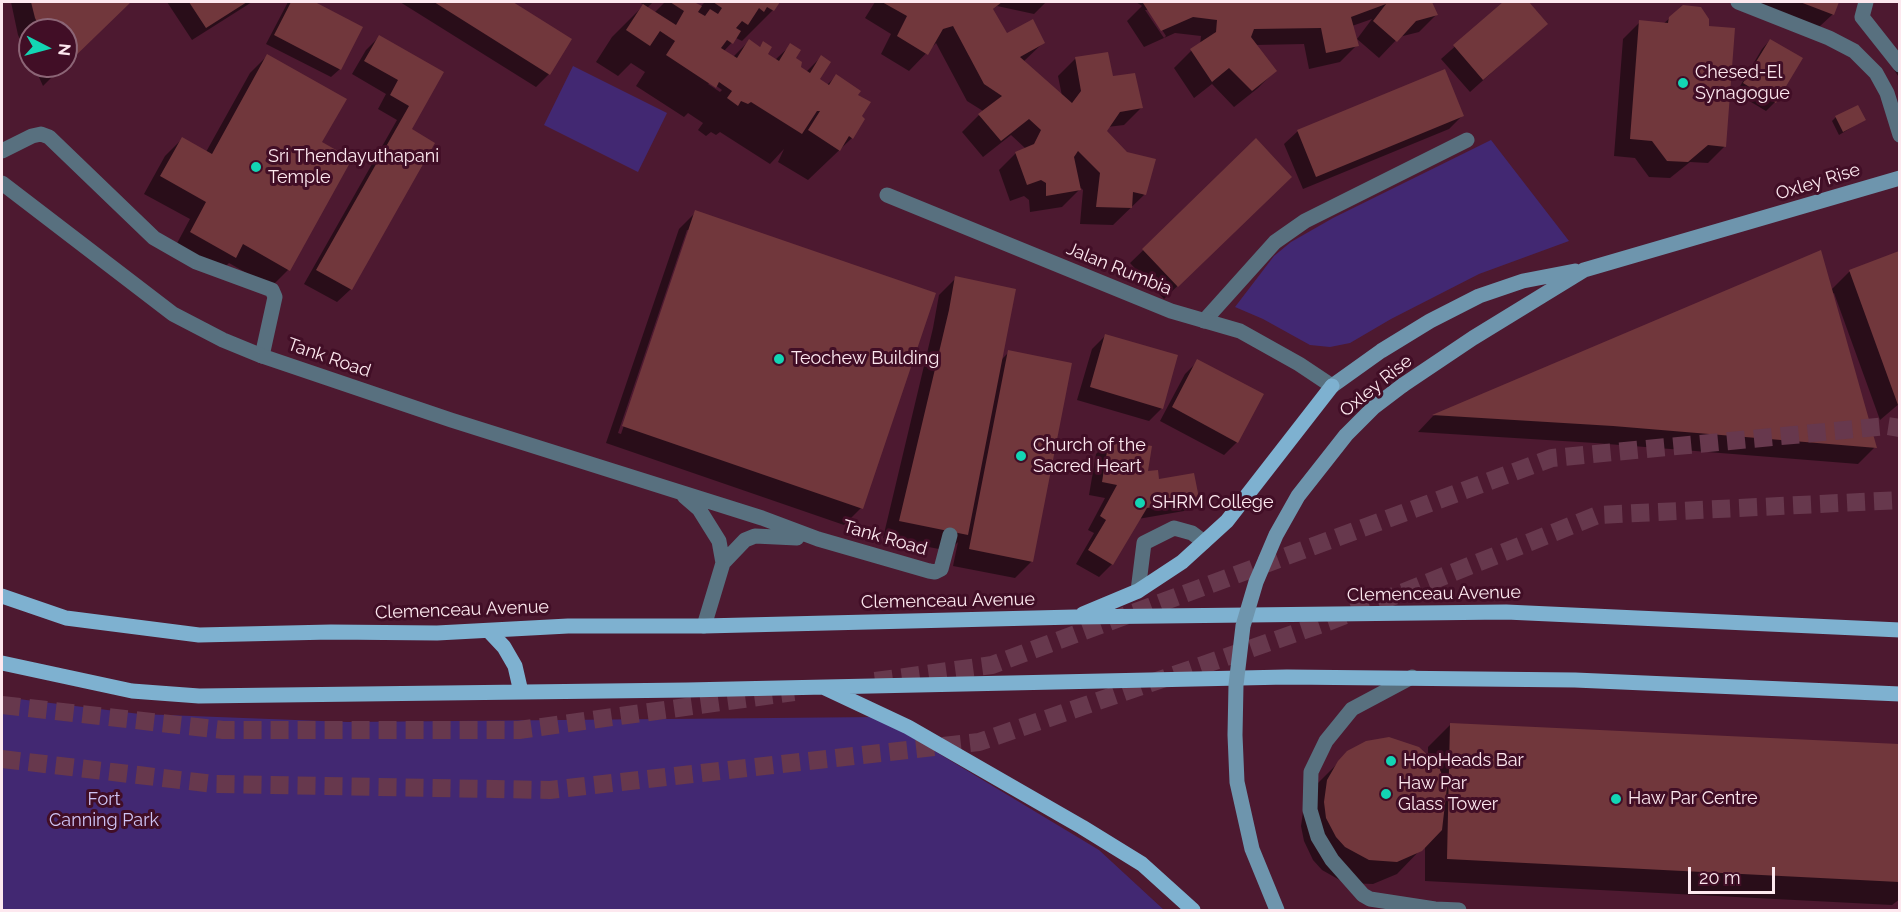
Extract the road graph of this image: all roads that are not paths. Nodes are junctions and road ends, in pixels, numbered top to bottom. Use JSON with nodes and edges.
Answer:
{"nodes":[{"id":1,"x":1738,"y":2,"type":"edge"},
{"id":2,"x":1866,"y":2,"type":"edge"},
{"id":3,"x":1899,"y":65,"type":"edge"},
{"id":4,"x":1899,"y":135,"type":"edge"},
{"id":5,"x":1467,"y":140,"type":"dead end"},
{"id":6,"x":2,"y":151,"type":"edge"},
{"id":7,"x":1899,"y":178,"type":"edge"},
{"id":8,"x":2,"y":183,"type":"edge"},
{"id":9,"x":887,"y":195,"type":"dead end"},
{"id":10,"x":1584,"y":270,"type":"junction"},
{"id":11,"x":1204,"y":321,"type":"junction"},
{"id":12,"x":262,"y":356,"type":"junction"},
{"id":13,"x":1332,"y":386,"type":"junction"},
{"id":14,"x":682,"y":494,"type":"junction"},
{"id":15,"x":950,"y":535,"type":"dead end"},
{"id":16,"x":818,"y":539,"type":"junction"},
{"id":17,"x":1204,"y":542,"type":"junction"},
{"id":18,"x":723,"y":563,"type":"junction"},
{"id":19,"x":1138,"y":591,"type":"junction"},
{"id":20,"x":2,"y":596,"type":"edge"},
{"id":21,"x":1075,"y":617,"type":"junction"},
{"id":22,"x":704,"y":626,"type":"junction"},
{"id":23,"x":1899,"y":630,"type":"edge"},
{"id":24,"x":489,"y":631,"type":"junction"},
{"id":25,"x":2,"y":663,"type":"edge"},
{"id":26,"x":1412,"y":676,"type":"junction"},
{"id":27,"x":822,"y":687,"type":"junction"},
{"id":28,"x":522,"y":692,"type":"junction"},
{"id":29,"x":1899,"y":694,"type":"edge"},
{"id":30,"x":1193,"y":910,"type":"edge"},
{"id":31,"x":1277,"y":910,"type":"edge"},
{"id":32,"x":1459,"y":910,"type":"edge"}],
"edges":[{"from":1,"to":4,"type":"street"},
{"from":2,"to":3,"type":"street"},
{"from":5,"to":11,"type":"street"},
{"from":6,"to":12,"type":"street"},
{"from":7,"to":10,"type":"main road","name":"Oxley Rise"},
{"from":8,"to":12,"type":"street","name":"Tank Road"},
{"from":9,"to":11,"type":"street","name":"Jalan Rumbia"},
{"from":10,"to":13,"type":"main road"},
{"from":10,"to":31,"type":"main road","name":"Oxley Rise","bridge":true},
{"from":11,"to":13,"type":"street","name":"Jalan Rumbia"},
{"from":12,"to":14,"type":"street","name":"Tank Road"},
{"from":13,"to":17,"type":"main road"},
{"from":14,"to":16,"type":"street","name":"Tank Road"},
{"from":14,"to":18,"type":"street","name":"Tank Road"},
{"from":15,"to":16,"type":"street","name":"Tank Road"},
{"from":16,"to":18,"type":"street","name":"Tank Road"},
{"from":17,"to":19,"type":"main road"},
{"from":17,"to":19,"type":"street"},
{"from":18,"to":22,"type":"street","name":"Tank Road"},
{"from":19,"to":21,"type":"main road"},
{"from":20,"to":24,"type":"main road","name":"Clemenceau Avenue"},
{"from":21,"to":22,"type":"main road","name":"Clemenceau Avenue"},
{"from":21,"to":23,"type":"main road","name":"Clemenceau Avenue"},
{"from":22,"to":24,"type":"main road","name":"Clemenceau Avenue"},
{"from":24,"to":28,"type":"main road"},
{"from":25,"to":28,"type":"main road"},
{"from":26,"to":27,"type":"main road"},
{"from":26,"to":29,"type":"main road"},
{"from":26,"to":32,"type":"street"},
{"from":27,"to":28,"type":"main road"},
{"from":27,"to":30,"type":"main road"}]}
